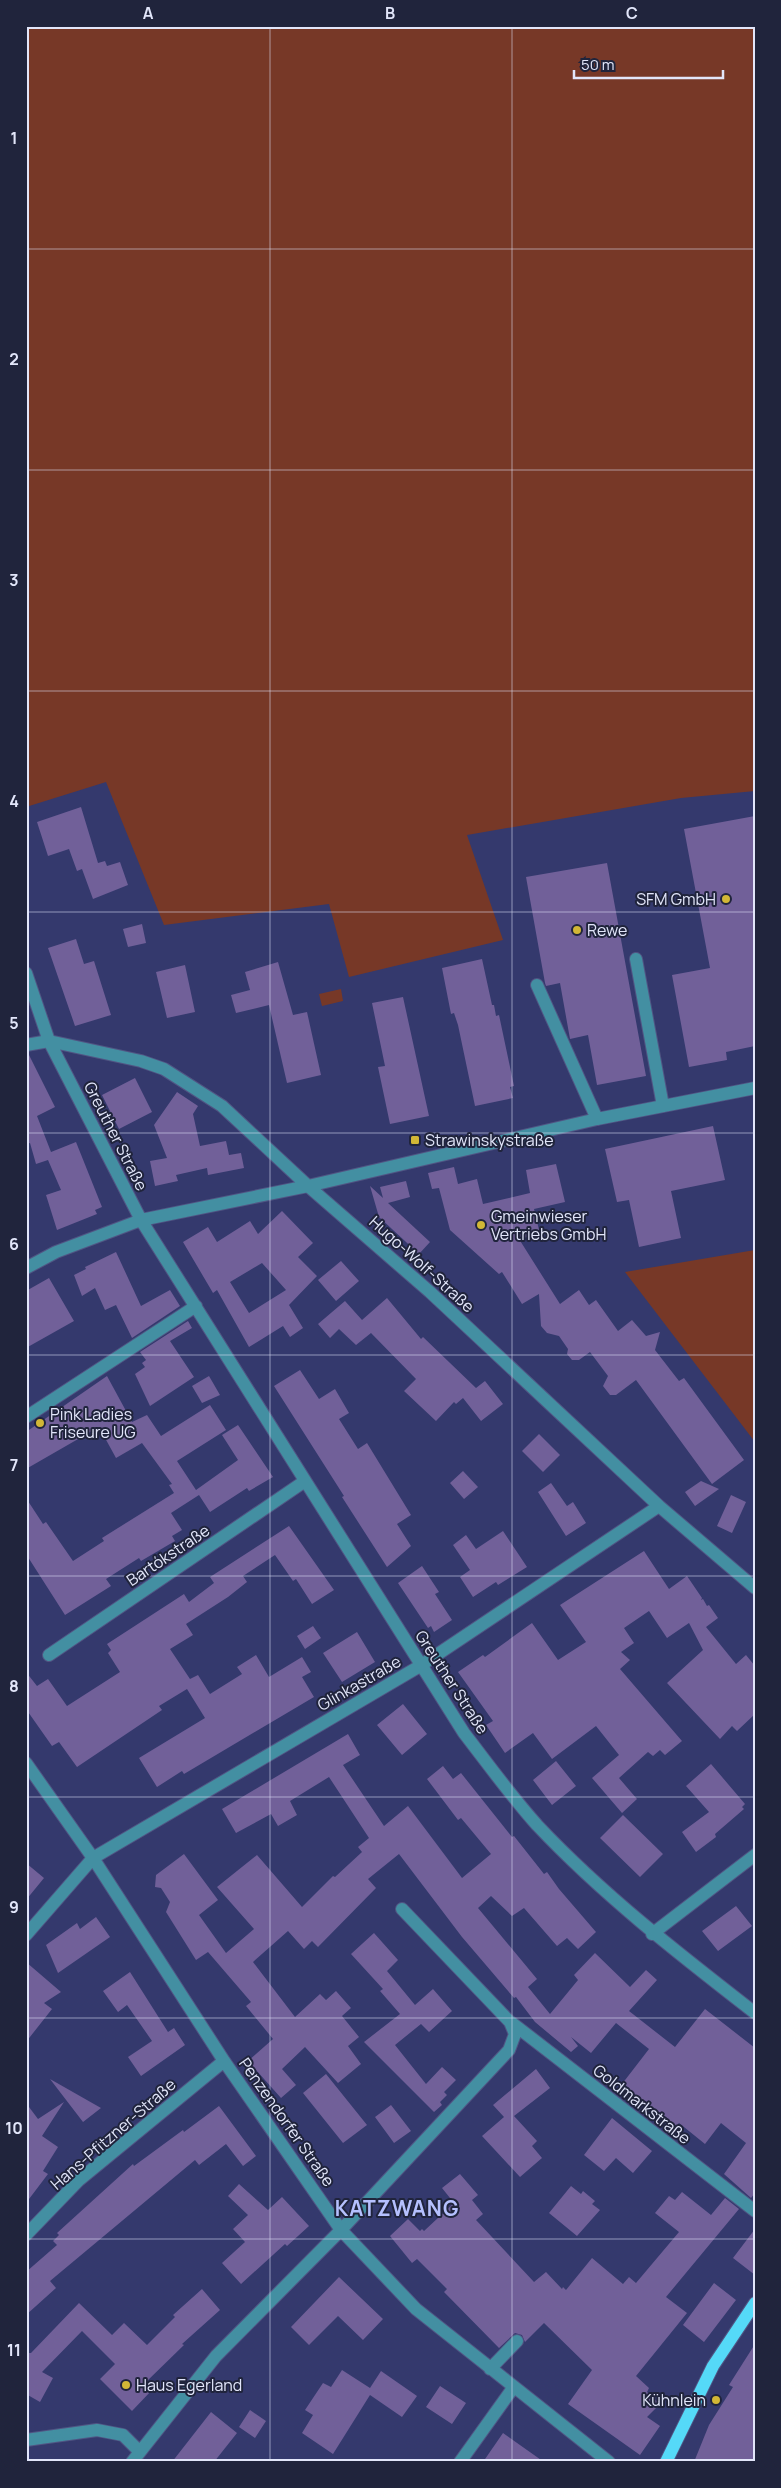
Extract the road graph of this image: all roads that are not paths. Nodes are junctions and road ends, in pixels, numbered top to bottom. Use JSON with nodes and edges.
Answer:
{"nodes":[{"id":1,"x":636,"y":959,"type":"dead end"},
{"id":2,"x":26,"y":973,"type":"edge"},
{"id":3,"x":537,"y":985,"type":"dead end"},
{"id":4,"x":49,"y":1041,"type":"junction"},
{"id":5,"x":26,"y":1045,"type":"edge"},
{"id":6,"x":755,"y":1088,"type":"edge"},
{"id":7,"x":663,"y":1106,"type":"junction"},
{"id":8,"x":596,"y":1119,"type":"junction"},
{"id":9,"x":308,"y":1186,"type":"junction"},
{"id":10,"x":141,"y":1220,"type":"junction"},
{"id":11,"x":26,"y":1268,"type":"edge"},
{"id":12,"x":196,"y":1306,"type":"junction"},
{"id":13,"x":26,"y":1417,"type":"edge"},
{"id":14,"x":305,"y":1481,"type":"junction"},
{"id":15,"x":659,"y":1506,"type":"junction"},
{"id":16,"x":755,"y":1588,"type":"edge"},
{"id":17,"x":49,"y":1655,"type":"dead end"},
{"id":18,"x":420,"y":1666,"type":"junction"},
{"id":19,"x":26,"y":1763,"type":"edge"},
{"id":20,"x":755,"y":1855,"type":"edge"},
{"id":21,"x":93,"y":1858,"type":"junction"},
{"id":22,"x":402,"y":1910,"type":"dead end"},
{"id":23,"x":652,"y":1934,"type":"junction"},
{"id":24,"x":26,"y":1935,"type":"edge"},
{"id":25,"x":755,"y":2013,"type":"edge"},
{"id":26,"x":510,"y":2022,"type":"junction"},
{"id":27,"x":224,"y":2061,"type":"junction"},
{"id":28,"x":755,"y":2211,"type":"edge"},
{"id":29,"x":341,"y":2230,"type":"junction"},
{"id":30,"x":26,"y":2235,"type":"edge"},
{"id":31,"x":755,"y":2303,"type":"edge"},
{"id":32,"x":517,"y":2341,"type":"dead end"},
{"id":33,"x":490,"y":2369,"type":"junction"},
{"id":34,"x":513,"y":2388,"type":"junction"},
{"id":35,"x":26,"y":2440,"type":"edge"},
{"id":36,"x":136,"y":2457,"type":"edge"},
{"id":37,"x":460,"y":2462,"type":"edge"},
{"id":38,"x":609,"y":2462,"type":"edge"},
{"id":39,"x":666,"y":2462,"type":"edge"}],
"edges":[{"from":1,"to":7,"type":"street"},
{"from":2,"to":4,"type":"street","name":"Greuther Straße"},
{"from":3,"to":8,"type":"street"},
{"from":4,"to":5,"type":"street","name":"Hugo-Wolf-Straße"},
{"from":4,"to":9,"type":"street","name":"Hugo-Wolf-Straße"},
{"from":4,"to":10,"type":"street","name":"Greuther Straße"},
{"from":6,"to":7,"type":"street"},
{"from":7,"to":8,"type":"street"},
{"from":8,"to":9,"type":"street"},
{"from":9,"to":10,"type":"street"},
{"from":9,"to":15,"type":"street","name":"Hugo-Wolf-Straße"},
{"from":10,"to":11,"type":"street"},
{"from":10,"to":12,"type":"street","name":"Greuther Straße"},
{"from":12,"to":13,"type":"street"},
{"from":12,"to":14,"type":"street","name":"Greuther Straße"},
{"from":14,"to":17,"type":"street","name":"Bartókstraße"},
{"from":14,"to":18,"type":"street","name":"Greuther Straße"},
{"from":15,"to":16,"type":"street","name":"Hugo-Wolf-Straße"},
{"from":15,"to":18,"type":"street","name":"Glinkastraße"},
{"from":18,"to":21,"type":"street","name":"Glinkastraße"},
{"from":18,"to":23,"type":"street","name":"Greuther Straße"},
{"from":19,"to":21,"type":"street","name":"Penzendorfer Straße"},
{"from":20,"to":23,"type":"street"},
{"from":21,"to":24,"type":"street","name":"Glinkastraße"},
{"from":21,"to":27,"type":"street","name":"Penzendorfer Straße"},
{"from":22,"to":26,"type":"street","name":"Goldmarkstraße"},
{"from":23,"to":25,"type":"street","name":"Greuther Straße"},
{"from":26,"to":28,"type":"street","name":"Goldmarkstraße"},
{"from":26,"to":29,"type":"street"},
{"from":27,"to":29,"type":"street","name":"Penzendorfer Straße"},
{"from":27,"to":30,"type":"street","name":"Hans-Pfitzner-Straße"},
{"from":29,"to":33,"type":"street","name":"Penzendorfer Straße"},
{"from":29,"to":36,"type":"street"},
{"from":31,"to":39,"type":"main road"},
{"from":32,"to":33,"type":"street"},
{"from":33,"to":34,"type":"street","name":"Penzendorfer Straße"},
{"from":34,"to":37,"type":"street"},
{"from":34,"to":38,"type":"street","name":"Penzendorfer Straße"},
{"from":35,"to":36,"type":"street"}]}
